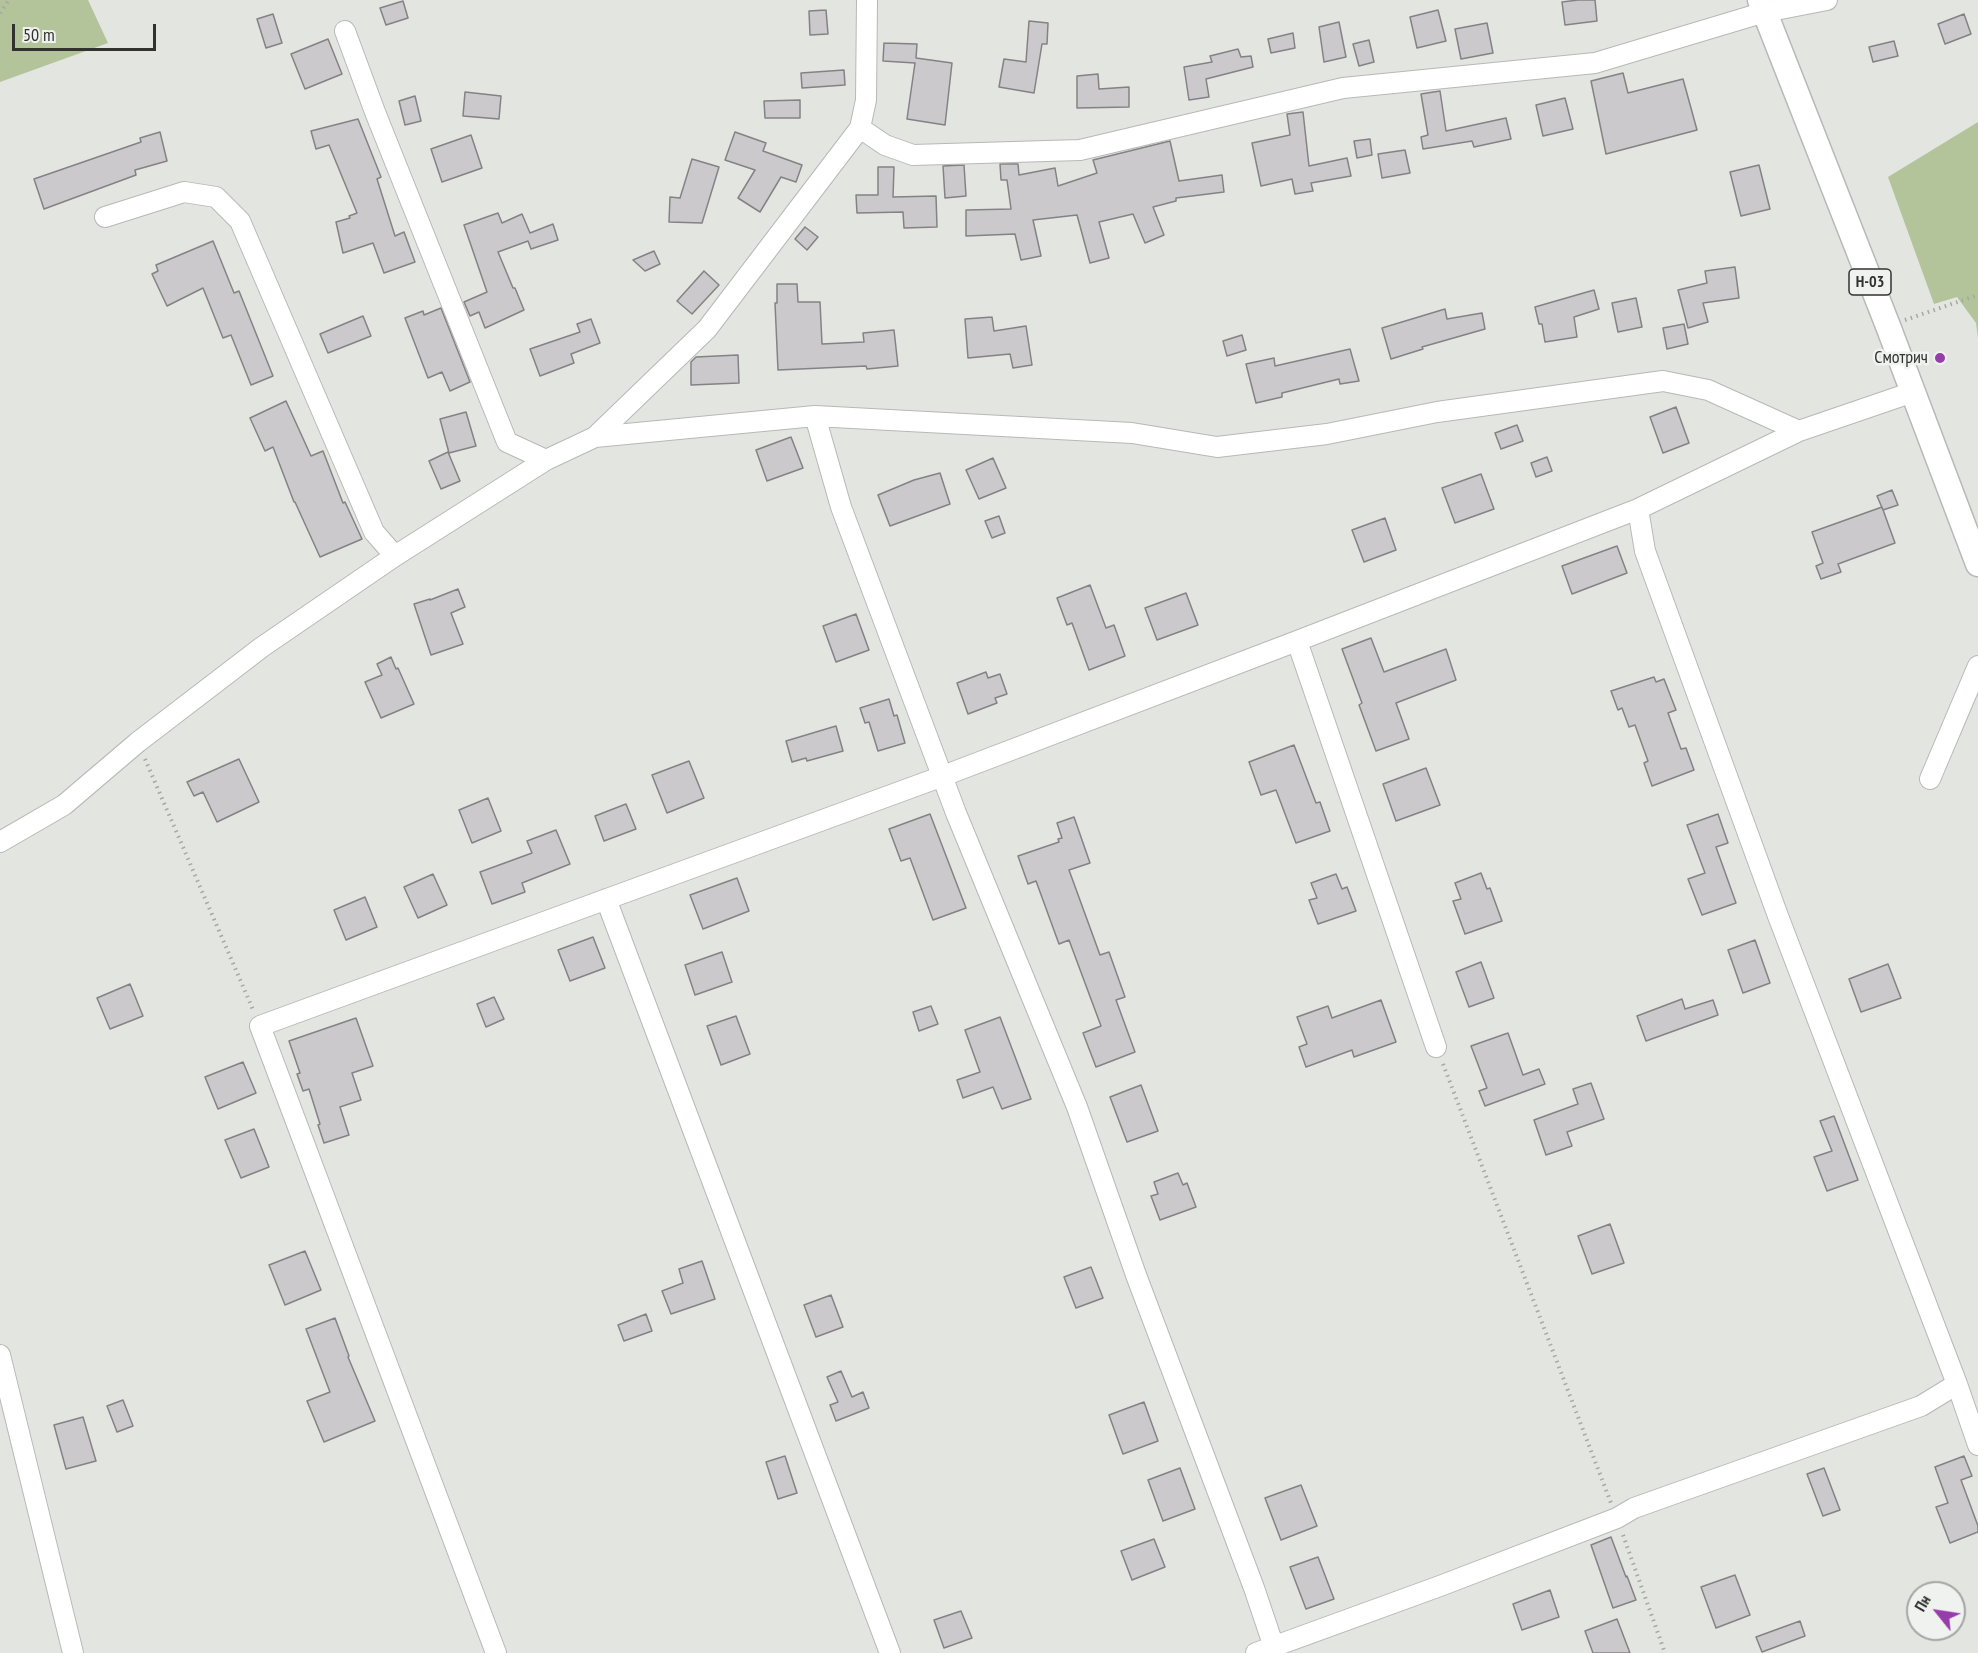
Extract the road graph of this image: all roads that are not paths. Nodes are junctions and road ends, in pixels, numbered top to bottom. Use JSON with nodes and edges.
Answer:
{"nodes":[{"id":1,"x":867,"y":0,"type":"edge"},
{"id":2,"x":1827,"y":0,"type":"edge"},
{"id":3,"x":1762,"y":6,"type":"edge"},
{"id":4,"x":345,"y":31,"type":"dead end"},
{"id":5,"x":860,"y":128,"type":"junction"},
{"id":6,"x":105,"y":217,"type":"dead end"},
{"id":7,"x":1913,"y":392,"type":"junction"},
{"id":8,"x":815,"y":416,"type":"junction"},
{"id":9,"x":1799,"y":431,"type":"junction"},
{"id":10,"x":595,"y":437,"type":"junction"},
{"id":11,"x":546,"y":460,"type":"junction"},
{"id":12,"x":1638,"y":509,"type":"junction"},
{"id":13,"x":395,"y":556,"type":"junction"},
{"id":14,"x":1978,"y":564,"type":"edge"},
{"id":15,"x":1297,"y":641,"type":"junction"},
{"id":16,"x":1978,"y":666,"type":"edge"},
{"id":17,"x":943,"y":776,"type":"junction"},
{"id":18,"x":1930,"y":779,"type":"dead end"},
{"id":19,"x":0,"y":842,"type":"edge"},
{"id":20,"x":606,"y":899,"type":"junction"},
{"id":21,"x":1436,"y":1047,"type":"road end"},
{"id":22,"x":0,"y":1355,"type":"edge"},
{"id":23,"x":1957,"y":1384,"type":"junction"},
{"id":24,"x":1978,"y":1445,"type":"edge"},
{"id":25,"x":1269,"y":1651,"type":"edge"},
{"id":26,"x":73,"y":1653,"type":"edge"},
{"id":27,"x":496,"y":1653,"type":"edge"},
{"id":28,"x":890,"y":1653,"type":"edge"}],
"edges":[{"from":1,"to":5,"type":"street"},
{"from":2,"to":3,"type":"street"},
{"from":3,"to":5,"type":"street"},
{"from":3,"to":7,"type":"main road","number":"Н-03"},
{"from":4,"to":11,"type":"street"},
{"from":5,"to":10,"type":"street"},
{"from":6,"to":13,"type":"street"},
{"from":7,"to":9,"type":"street"},
{"from":7,"to":14,"type":"main road","number":"Н-03"},
{"from":8,"to":9,"type":"street"},
{"from":8,"to":10,"type":"street"},
{"from":8,"to":17,"type":"street"},
{"from":9,"to":12,"type":"street"},
{"from":10,"to":11,"type":"street"},
{"from":11,"to":13,"type":"street"},
{"from":12,"to":15,"type":"street"},
{"from":12,"to":23,"type":"street"},
{"from":13,"to":19,"type":"street"},
{"from":15,"to":17,"type":"street"},
{"from":15,"to":21,"type":"street"},
{"from":16,"to":18,"type":"street"},
{"from":17,"to":20,"type":"street"},
{"from":17,"to":25,"type":"street"},
{"from":20,"to":27,"type":"street"},
{"from":20,"to":28,"type":"street"},
{"from":22,"to":26,"type":"street"},
{"from":23,"to":24,"type":"street"},
{"from":23,"to":25,"type":"street"}]}
